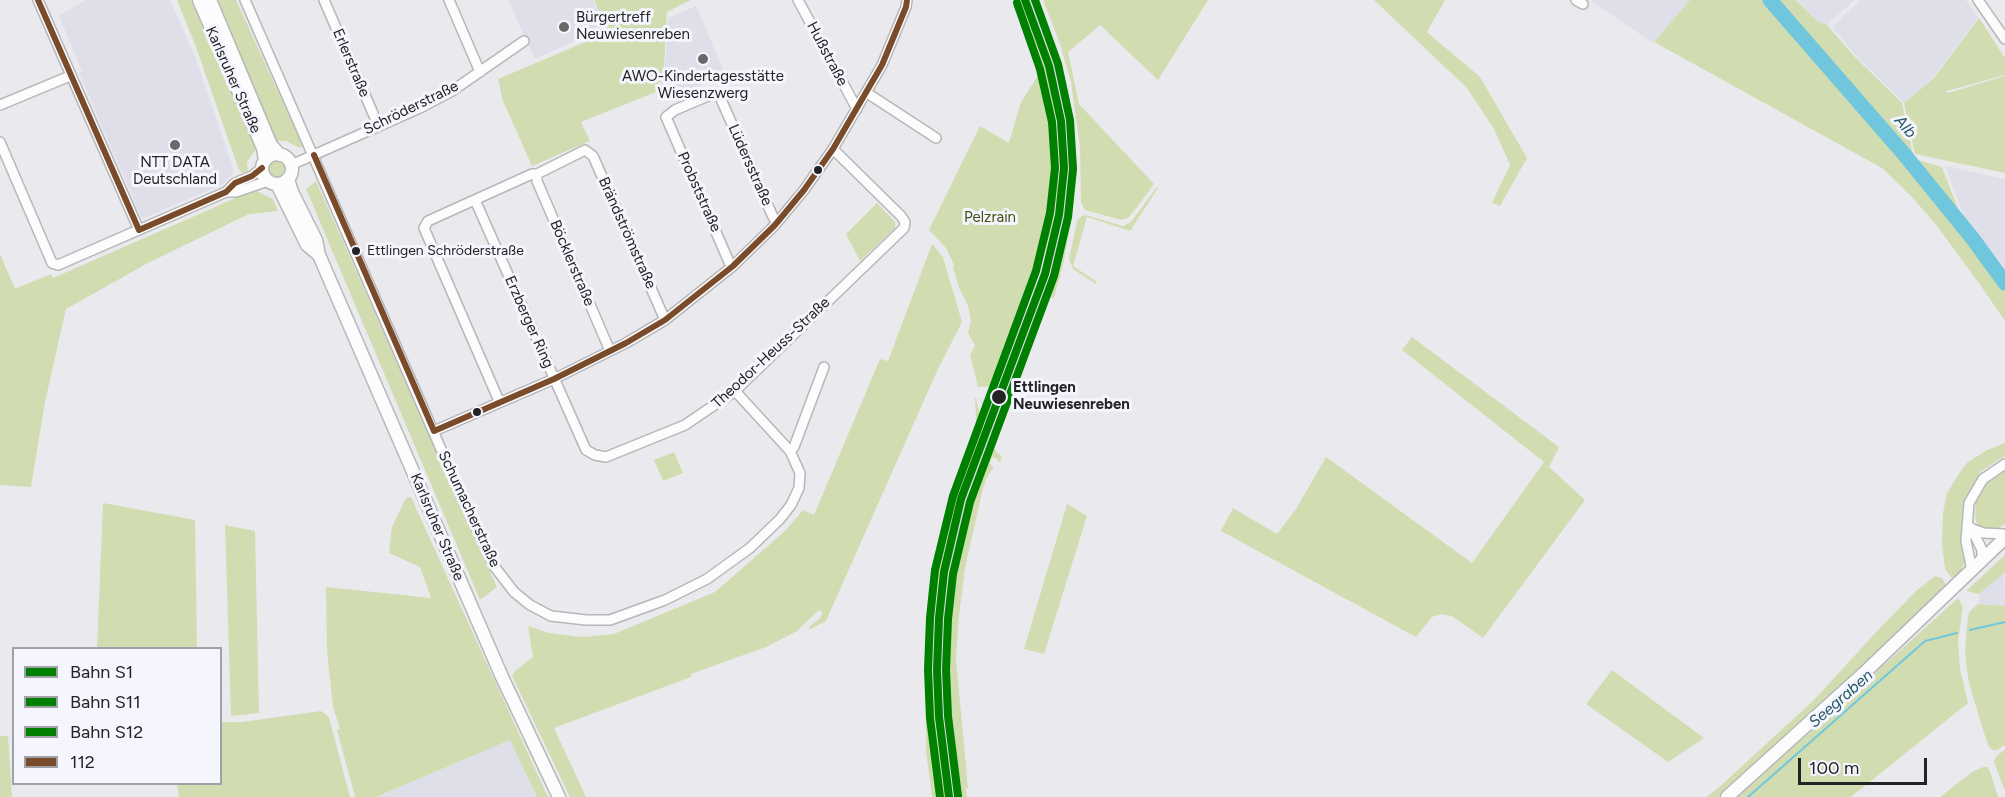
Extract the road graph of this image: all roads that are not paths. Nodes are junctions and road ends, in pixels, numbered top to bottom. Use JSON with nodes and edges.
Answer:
{"nodes":[{"id":1,"x":38,"y":0,"type":"edge"},
{"id":2,"x":199,"y":0,"type":"edge"},
{"id":3,"x":210,"y":0,"type":"edge"},
{"id":4,"x":245,"y":0,"type":"edge"},
{"id":5,"x":324,"y":0,"type":"edge"},
{"id":6,"x":449,"y":0,"type":"edge"},
{"id":7,"x":798,"y":0,"type":"edge"},
{"id":8,"x":907,"y":0,"type":"edge"},
{"id":9,"x":1977,"y":0,"type":"edge"},
{"id":10,"x":2005,"y":39,"type":"edge"},
{"id":11,"x":524,"y":41,"type":"dead end"},
{"id":12,"x":480,"y":72,"type":"junction"},
{"id":13,"x":70,"y":76,"type":"junction"},
{"id":14,"x":867,"y":93,"type":"junction"},
{"id":15,"x":0,"y":105,"type":"edge"},
{"id":16,"x":857,"y":109,"type":"junction"},
{"id":17,"x":666,"y":117,"type":"joint"},
{"id":18,"x":378,"y":125,"type":"junction"},
{"id":19,"x":936,"y":138,"type":"dead end"},
{"id":20,"x":0,"y":142,"type":"edge"},
{"id":21,"x":833,"y":148,"type":"junction"},
{"id":22,"x":280,"y":155,"type":"junction"},
{"id":23,"x":314,"y":155,"type":"junction"},
{"id":24,"x":264,"y":164,"type":"junction"},
{"id":25,"x":291,"y":165,"type":"junction"},
{"id":26,"x":537,"y":174,"type":"junction"},
{"id":27,"x":278,"y":181,"type":"junction"},
{"id":28,"x":226,"y":192,"type":"junction"},
{"id":29,"x":475,"y":200,"type":"junction"},
{"id":30,"x":777,"y":222,"type":"junction"},
{"id":31,"x":139,"y":230,"type":"junction"},
{"id":32,"x":733,"y":266,"type":"junction"},
{"id":33,"x":665,"y":320,"type":"junction"},
{"id":34,"x":610,"y":351,"type":"junction"},
{"id":35,"x":824,"y":367,"type":"dead end"},
{"id":36,"x":554,"y":379,"type":"junction"},
{"id":37,"x":735,"y":391,"type":"junction"},
{"id":38,"x":499,"y":401,"type":"junction"},
{"id":39,"x":434,"y":431,"type":"junction"},
{"id":40,"x":790,"y":451,"type":"junction"},
{"id":41,"x":2005,"y":464,"type":"edge"},
{"id":42,"x":1970,"y":526,"type":"junction"},
{"id":43,"x":2005,"y":536,"type":"edge"},
{"id":44,"x":1982,"y":561,"type":"junction"},
{"id":45,"x":1972,"y":571,"type":"junction"},
{"id":46,"x":559,"y":797,"type":"edge"},
{"id":47,"x":1726,"y":797,"type":"edge"}],
"edges":[{"from":1,"to":13,"type":"street"},
{"from":2,"to":24,"type":"main road","name":"Karlsruher Straße"},
{"from":3,"to":22,"type":"main road","name":"Karlsruher Straße"},
{"from":4,"to":23,"type":"street","name":"Schumacherstraße"},
{"from":5,"to":18,"type":"street","name":"Erlerstraße"},
{"from":6,"to":12,"type":"street"},
{"from":7,"to":16,"type":"street","name":"Hußstraße"},
{"from":8,"to":14,"type":"street"},
{"from":9,"to":10,"type":"street"},
{"from":11,"to":12,"type":"street","name":"Schröderstraße"},
{"from":12,"to":18,"type":"street","name":"Schröderstraße"},
{"from":13,"to":15,"type":"street"},
{"from":13,"to":31,"type":"street"},
{"from":14,"to":16,"type":"street"},
{"from":14,"to":19,"type":"street"},
{"from":16,"to":21,"type":"street"},
{"from":17,"to":30,"type":"street","name":"Lüdersstraße"},
{"from":17,"to":32,"type":"street","name":"Probststraße"},
{"from":18,"to":23,"type":"street","name":"Schröderstraße"},
{"from":20,"to":31,"type":"street"},
{"from":21,"to":30,"type":"street"},
{"from":21,"to":37,"type":"street","name":"Theodor-Heuss-Straße"},
{"from":22,"to":24,"type":"main road"},
{"from":22,"to":25,"type":"main road"},
{"from":23,"to":25,"type":"street","name":"Schröderstraße"},
{"from":23,"to":39,"type":"street","name":"Schumacherstraße"},
{"from":24,"to":27,"type":"main road"},
{"from":24,"to":28,"type":"street"},
{"from":25,"to":27,"type":"main road"},
{"from":26,"to":29,"type":"street"},
{"from":26,"to":33,"type":"street","name":"Brändströmstraße"},
{"from":26,"to":34,"type":"street","name":"Böcklerstraße"},
{"from":27,"to":28,"type":"street"},
{"from":27,"to":46,"type":"main road","name":"Karlsruher Straße"},
{"from":28,"to":31,"type":"street"},
{"from":29,"to":36,"type":"street","name":"Erzberger Ring"},
{"from":29,"to":38,"type":"street"},
{"from":30,"to":32,"type":"street"},
{"from":32,"to":33,"type":"street"},
{"from":33,"to":34,"type":"street"},
{"from":34,"to":36,"type":"street"},
{"from":35,"to":40,"type":"street"},
{"from":36,"to":37,"type":"street","name":"Theodor-Heuss-Straße"},
{"from":36,"to":38,"type":"street"},
{"from":37,"to":40,"type":"street","name":"Schumacherstraße"},
{"from":38,"to":39,"type":"street"},
{"from":39,"to":40,"type":"street","name":"Schumacherstraße"},
{"from":41,"to":42,"type":"street"},
{"from":42,"to":43,"type":"street"},
{"from":42,"to":44,"type":"street"},
{"from":42,"to":45,"type":"street"},
{"from":43,"to":44,"type":"main road"},
{"from":44,"to":45,"type":"main road"},
{"from":45,"to":47,"type":"main road"}]}
